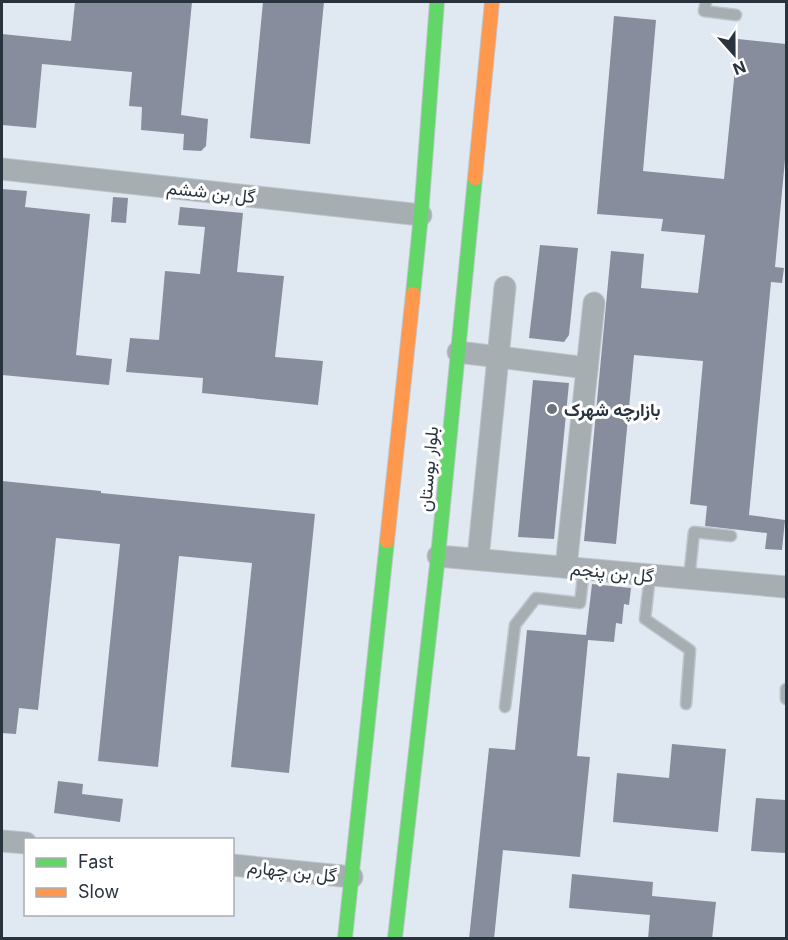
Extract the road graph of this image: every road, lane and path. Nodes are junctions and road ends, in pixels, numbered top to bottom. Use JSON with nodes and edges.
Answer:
{"nodes":[{"id":1,"x":437,"y":2,"type":"edge"},
{"id":2,"x":492,"y":2,"type":"edge"},
{"id":3,"x":706,"y":2,"type":"edge"},
{"id":4,"x":736,"y":15,"type":"dead end"},
{"id":5,"x":2,"y":169,"type":"edge"},
{"id":6,"x":421,"y":215,"type":"junction"},
{"id":7,"x":505,"y":287,"type":"dead end"},
{"id":8,"x":594,"y":303,"type":"dead end"},
{"id":9,"x":458,"y":352,"type":"junction"},
{"id":10,"x":498,"y":357,"type":"junction"},
{"id":11,"x":587,"y":368,"type":"junction"},
{"id":12,"x":731,"y":536,"type":"dead end"},
{"id":13,"x":438,"y":556,"type":"junction"},
{"id":14,"x":478,"y":559,"type":"junction"},
{"id":15,"x":575,"y":568,"type":"junction"},
{"id":16,"x":650,"y":575,"type":"junction"},
{"id":17,"x":689,"y":579,"type":"junction"},
{"id":18,"x":786,"y":587,"type":"edge"},
{"id":19,"x":786,"y":689,"type":"edge"},
{"id":20,"x":786,"y":699,"type":"edge"},
{"id":21,"x":686,"y":704,"type":"dead end"},
{"id":22,"x":505,"y":707,"type":"dead end"},
{"id":23,"x":2,"y":841,"type":"edge"},
{"id":24,"x":24,"y":843,"type":"edge"},
{"id":25,"x":234,"y":865,"type":"edge"},
{"id":26,"x":352,"y":877,"type":"junction"},
{"id":27,"x":345,"y":939,"type":"edge"},
{"id":28,"x":395,"y":939,"type":"edge"}],
"edges":[{"from":1,"to":6,"type":"street","name":"بلوار بوستان"},
{"from":2,"to":9,"type":"street","name":"بلوار بوستان"},
{"from":3,"to":4,"type":"lane"},
{"from":5,"to":6,"type":"street","name":"گل بن ششم"},
{"from":6,"to":26,"type":"street","name":"بلوار بوستان"},
{"from":7,"to":10,"type":"street"},
{"from":8,"to":11,"type":"street"},
{"from":9,"to":10,"type":"street"},
{"from":9,"to":13,"type":"street","name":"بلوار بوستان"},
{"from":10,"to":11,"type":"street"},
{"from":10,"to":14,"type":"street"},
{"from":11,"to":15,"type":"street"},
{"from":12,"to":17,"type":"lane"},
{"from":13,"to":14,"type":"street","name":"گل بن پنجم"},
{"from":13,"to":28,"type":"street","name":"بلوار بوستان"},
{"from":14,"to":15,"type":"street","name":"گل بن پنجم"},
{"from":15,"to":16,"type":"street","name":"گل بن پنجم"},
{"from":15,"to":22,"type":"lane"},
{"from":16,"to":17,"type":"street","name":"گل بن پنجم"},
{"from":16,"to":21,"type":"lane"},
{"from":17,"to":18,"type":"street","name":"گل بن پنجم"},
{"from":19,"to":20,"type":"lane"},
{"from":23,"to":24,"type":"street"},
{"from":25,"to":26,"type":"street","name":"گل بن چهارم"},
{"from":26,"to":27,"type":"street","name":"بلوار بوستان"}]}
